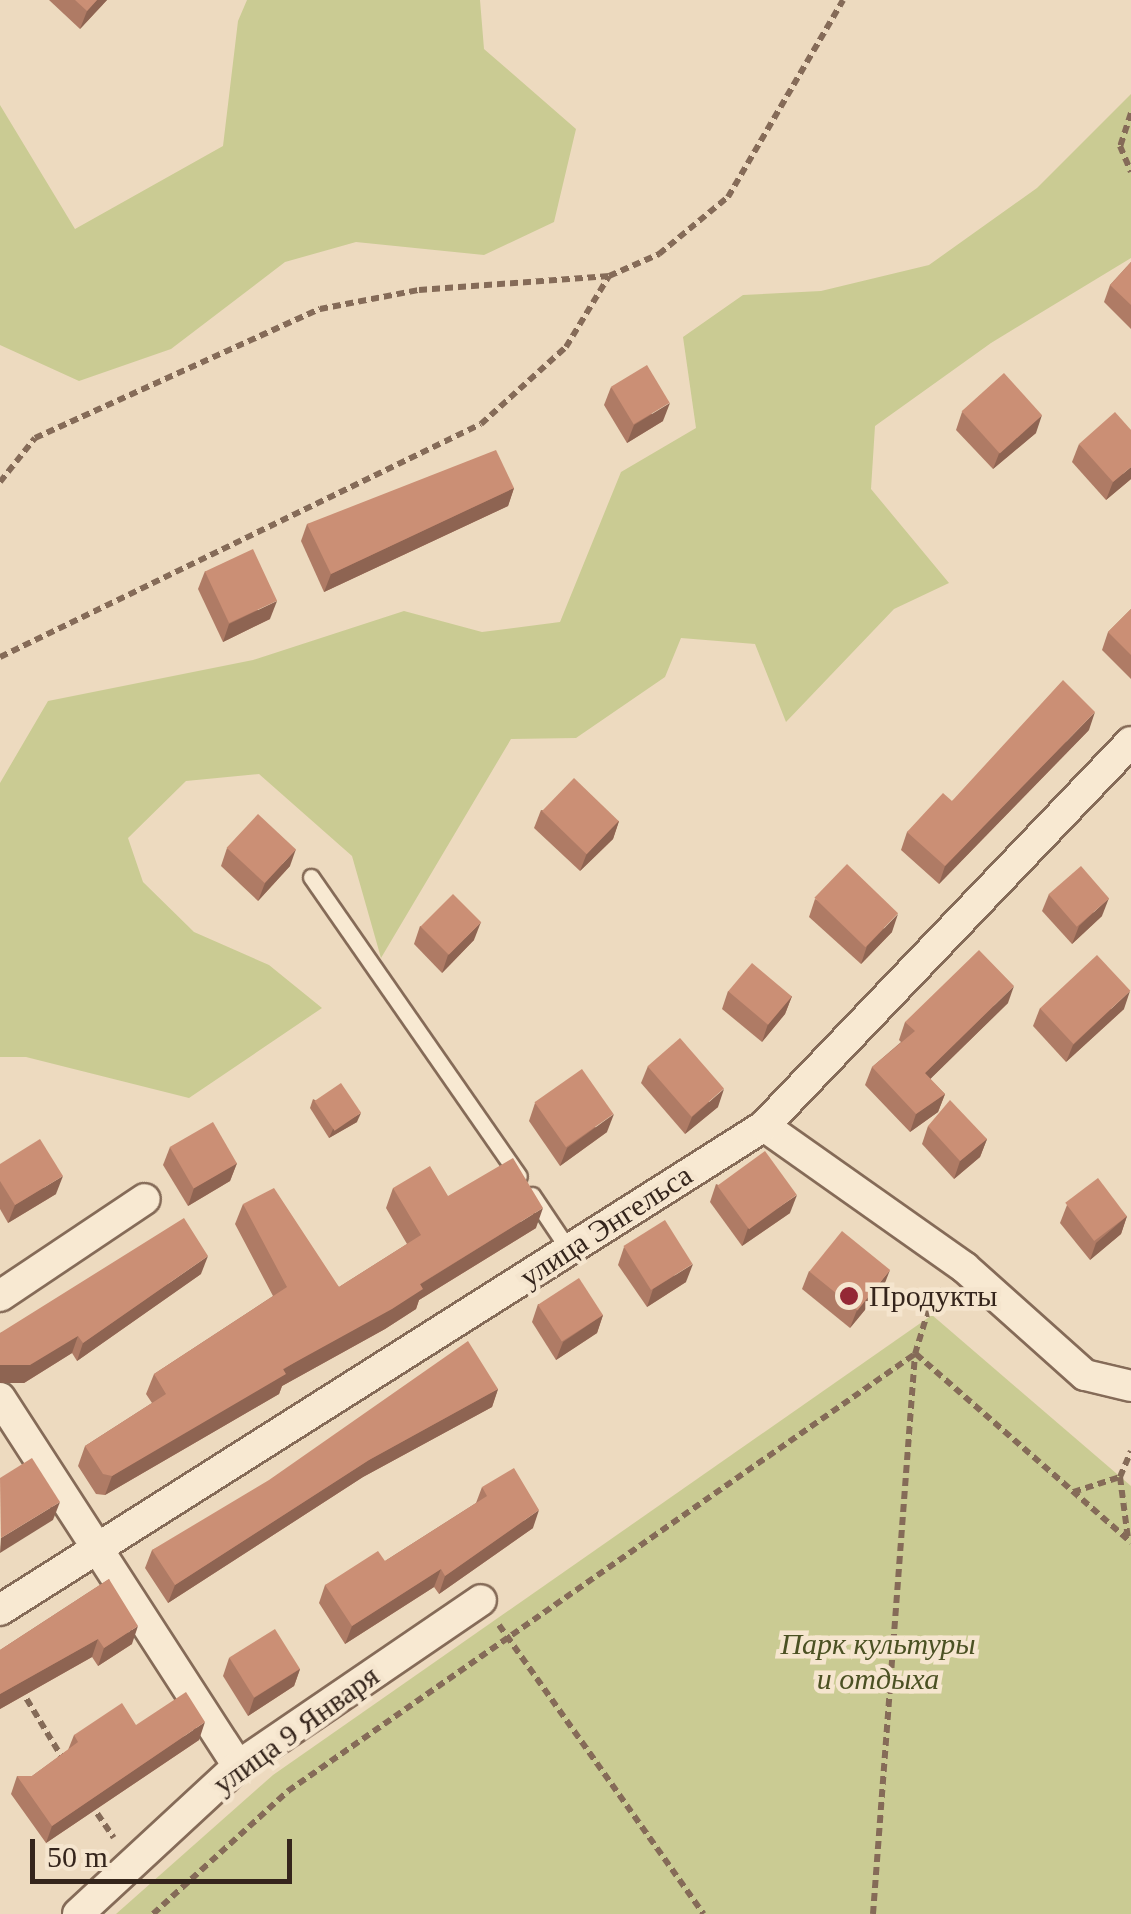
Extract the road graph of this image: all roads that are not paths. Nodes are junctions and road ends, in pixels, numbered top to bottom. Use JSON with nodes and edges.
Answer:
{"nodes":[{"id":1,"x":1131,"y":742,"type":"edge"},
{"id":2,"x":310,"y":877,"type":"dead end"},
{"id":3,"x":764,"y":1126,"type":"junction"},
{"id":4,"x":145,"y":1199,"type":"dead end"},
{"id":5,"x":568,"y":1250,"type":"junction"},
{"id":6,"x":0,"y":1296,"type":"edge"},
{"id":7,"x":1131,"y":1386,"type":"edge"},
{"id":8,"x":0,"y":1398,"type":"edge"},
{"id":9,"x":98,"y":1551,"type":"junction"},
{"id":10,"x":482,"y":1600,"type":"dead end"},
{"id":11,"x":0,"y":1610,"type":"edge"},
{"id":12,"x":238,"y":1766,"type":"junction"},
{"id":13,"x":78,"y":1914,"type":"edge"}],
"edges":[{"from":1,"to":3,"type":"street","name":"улица Энгельса"},
{"from":2,"to":5,"type":"lane"},
{"from":3,"to":5,"type":"street","name":"улица Энгельса"},
{"from":3,"to":7,"type":"street"},
{"from":4,"to":6,"type":"street"},
{"from":5,"to":9,"type":"street","name":"улица Энгельса"},
{"from":8,"to":9,"type":"street"},
{"from":9,"to":11,"type":"street","name":"улица Энгельса"},
{"from":9,"to":12,"type":"street"},
{"from":10,"to":12,"type":"street","name":"улица 9 Января"},
{"from":12,"to":13,"type":"street","name":"улица 9 Января"}]}
